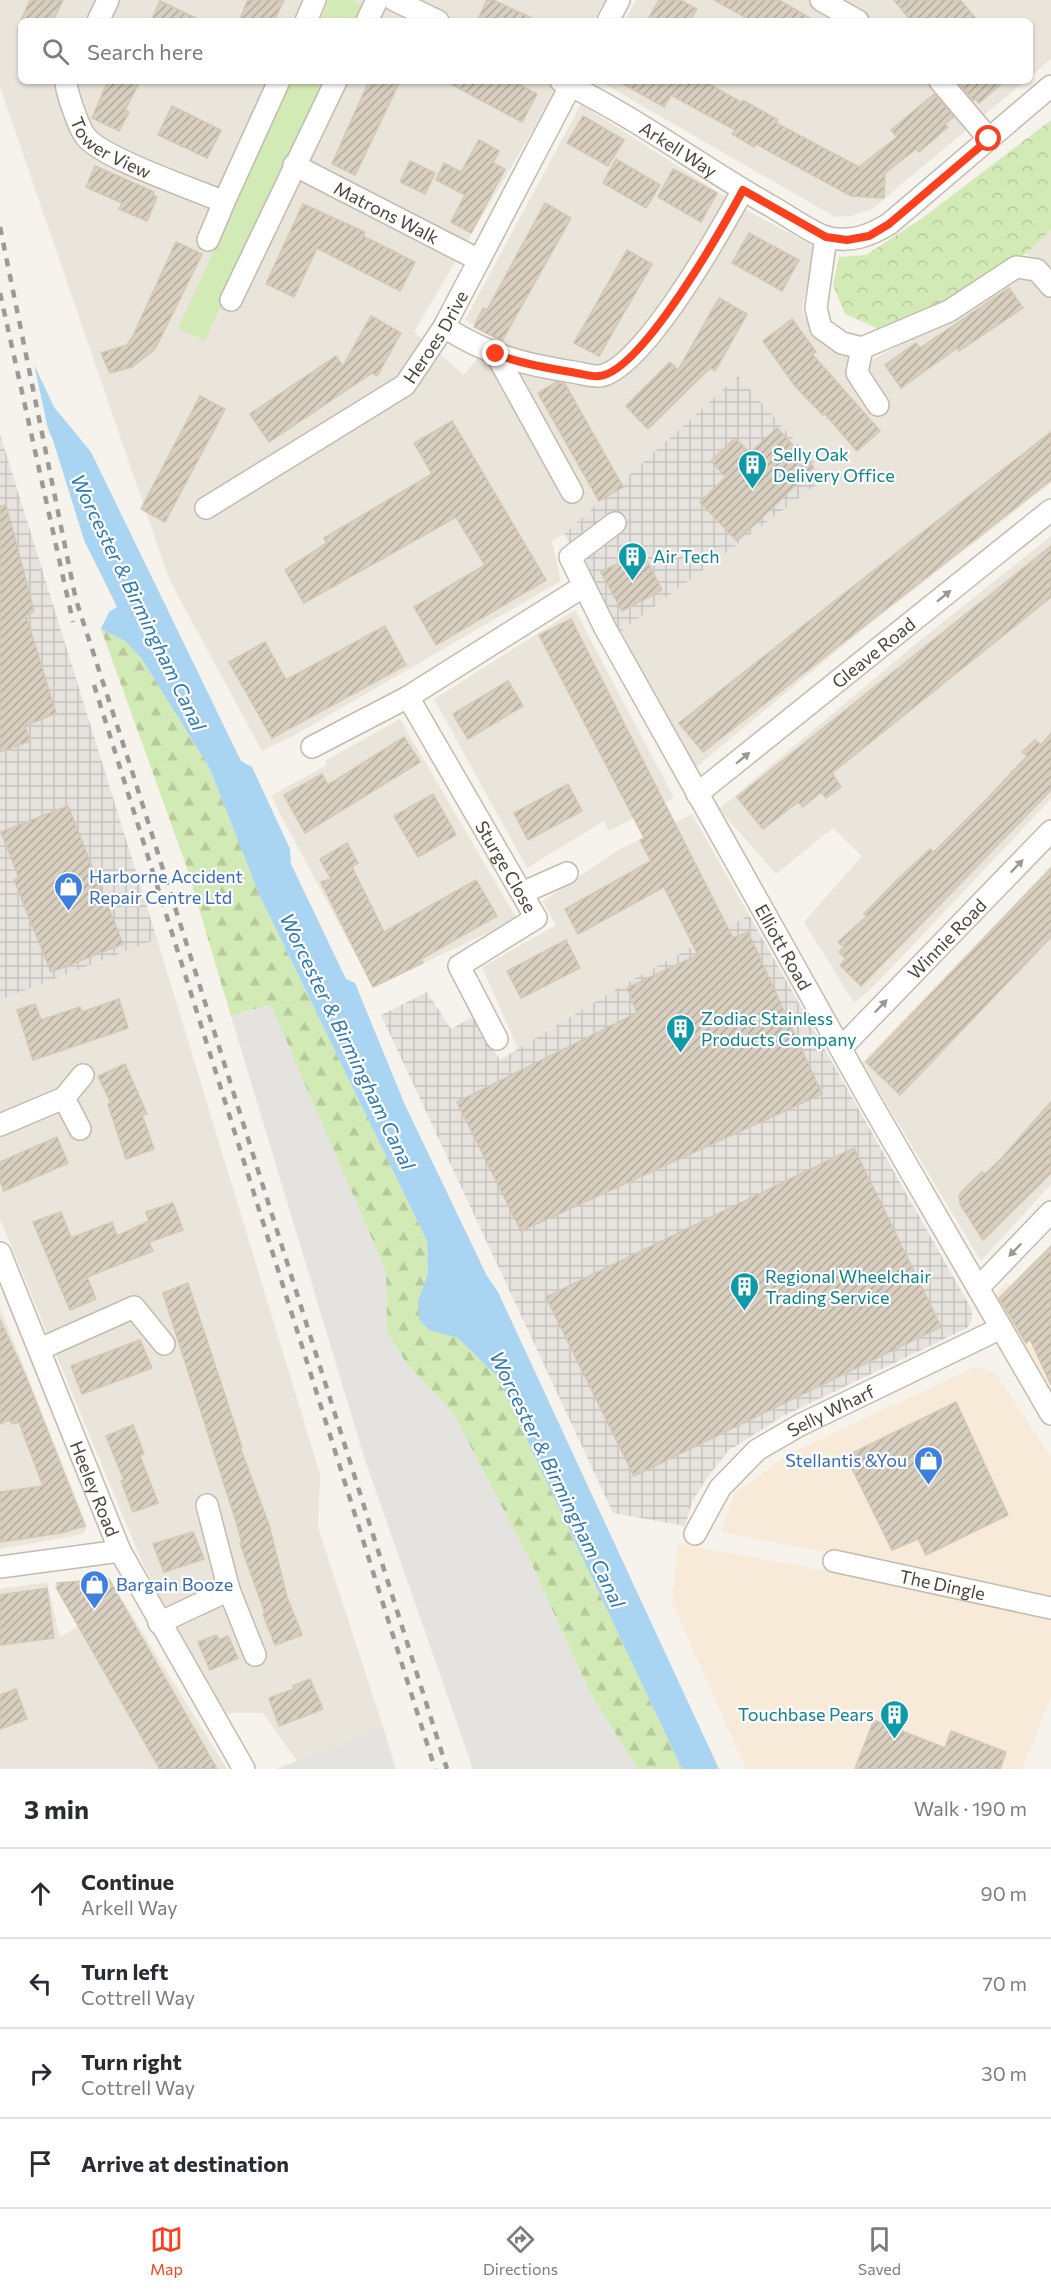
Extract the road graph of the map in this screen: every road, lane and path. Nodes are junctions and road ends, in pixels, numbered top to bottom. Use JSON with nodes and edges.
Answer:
{"nodes":[{"id":1,"x":108,"y":0,"type":"edge"},
{"id":2,"x":315,"y":0,"type":"edge"},
{"id":3,"x":377,"y":0,"type":"edge"},
{"id":4,"x":394,"y":0,"type":"edge"},
{"id":5,"x":620,"y":0,"type":"edge"},
{"id":6,"x":821,"y":0,"type":"edge"},
{"id":7,"x":99,"y":18,"type":"edge"},
{"id":8,"x":307,"y":18,"type":"edge"},
{"id":9,"x":368,"y":18,"type":"edge"},
{"id":10,"x":432,"y":18,"type":"edge"},
{"id":11,"x":610,"y":18,"type":"edge"},
{"id":12,"x":853,"y":18,"type":"edge"},
{"id":13,"x":66,"y":84,"type":"edge"},
{"id":14,"x":278,"y":84,"type":"edge"},
{"id":15,"x":334,"y":84,"type":"edge"},
{"id":16,"x":567,"y":84,"type":"edge"},
{"id":17,"x":572,"y":84,"type":"edge"},
{"id":18,"x":943,"y":84,"type":"edge"},
{"id":19,"x":1051,"y":86,"type":"edge"},
{"id":20,"x":989,"y":139,"type":"junction"},
{"id":21,"x":294,"y":165,"type":"junction"},
{"id":22,"x":743,"y":190,"type":"junction"},
{"id":23,"x":224,"y":202,"type":"junction"},
{"id":24,"x":826,"y":237,"type":"junction"},
{"id":25,"x":208,"y":240,"type":"dead end"},
{"id":26,"x":479,"y":260,"type":"junction"},
{"id":27,"x":1051,"y":286,"type":"edge"},
{"id":28,"x":231,"y":300,"type":"dead end"},
{"id":29,"x":444,"y":327,"type":"junction"},
{"id":30,"x":862,"y":348,"type":"junction"},
{"id":31,"x":496,"y":354,"type":"junction"},
{"id":32,"x":878,"y":405,"type":"dead end"},
{"id":33,"x":572,"y":492,"type":"dead end"},
{"id":34,"x":206,"y":508,"type":"dead end"},
{"id":35,"x":1051,"y":510,"type":"edge"},
{"id":36,"x":615,"y":523,"type":"dead end"},
{"id":37,"x":584,"y":586,"type":"junction"},
{"id":38,"x":408,"y":697,"type":"junction"},
{"id":39,"x":312,"y":747,"type":"dead end"},
{"id":40,"x":697,"y":794,"type":"junction"},
{"id":41,"x":1051,"y":831,"type":"edge"},
{"id":42,"x":567,"y":873,"type":"dead end"},
{"id":43,"x":522,"y":893,"type":"junction"},
{"id":44,"x":498,"y":1039,"type":"dead end"},
{"id":45,"x":841,"y":1048,"type":"junction"},
{"id":46,"x":82,"y":1075,"type":"dead end"},
{"id":47,"x":64,"y":1098,"type":"junction"},
{"id":48,"x":0,"y":1125,"type":"edge"},
{"id":49,"x":80,"y":1129,"type":"dead end"},
{"id":50,"x":1051,"y":1212,"type":"edge"},
{"id":51,"x":0,"y":1252,"type":"edge"},
{"id":52,"x":978,"y":1288,"type":"junction"},
{"id":53,"x":1001,"y":1328,"type":"junction"},
{"id":54,"x":164,"y":1344,"type":"dead end"},
{"id":55,"x":40,"y":1349,"type":"junction"},
{"id":56,"x":1051,"y":1414,"type":"edge"},
{"id":57,"x":207,"y":1504,"type":"dead end"},
{"id":58,"x":695,"y":1534,"type":"dead end"},
{"id":59,"x":120,"y":1551,"type":"junction"},
{"id":60,"x":834,"y":1562,"type":"dead end"},
{"id":61,"x":0,"y":1567,"type":"edge"},
{"id":62,"x":229,"y":1590,"type":"junction"},
{"id":63,"x":1051,"y":1608,"type":"edge"},
{"id":64,"x":159,"y":1623,"type":"junction"},
{"id":65,"x":255,"y":1655,"type":"dead end"},
{"id":66,"x":244,"y":1769,"type":"edge"}],
"edges":[{"from":1,"to":7,"type":"street"},
{"from":2,"to":8,"type":"street"},
{"from":3,"to":9,"type":"street"},
{"from":4,"to":10,"type":"street"},
{"from":5,"to":11,"type":"street"},
{"from":6,"to":12,"type":"street"},
{"from":13,"to":23,"type":"street","name":"Tower View"},
{"from":14,"to":23,"type":"street"},
{"from":15,"to":21,"type":"street"},
{"from":16,"to":26,"type":"street","name":"Heroes Drive"},
{"from":17,"to":22,"type":"street","name":"Arkell Way"},
{"from":18,"to":20,"type":"street"},
{"from":19,"to":20,"type":"street","name":"Arkell Way"},
{"from":20,"to":24,"type":"street","name":"Arkell Way"},
{"from":21,"to":26,"type":"street","name":"Matrons Walk"},
{"from":21,"to":28,"type":"street"},
{"from":22,"to":24,"type":"street","name":"Arkell Way"},
{"from":22,"to":31,"type":"street"},
{"from":23,"to":25,"type":"street"},
{"from":24,"to":30,"type":"street"},
{"from":26,"to":29,"type":"street","name":"Heroes Drive"},
{"from":27,"to":30,"type":"street"},
{"from":29,"to":31,"type":"street"},
{"from":29,"to":34,"type":"street","name":"Heroes Drive"},
{"from":30,"to":32,"type":"street"},
{"from":31,"to":33,"type":"street"},
{"from":40,"to":35,"type":"street","name":"Gleave Road","one_way":true},
{"from":36,"to":37,"type":"street","name":"Elliott Road"},
{"from":37,"to":38,"type":"street"},
{"from":37,"to":40,"type":"street","name":"Elliott Road"},
{"from":38,"to":39,"type":"street"},
{"from":38,"to":43,"type":"street","name":"Sturge Close"},
{"from":40,"to":45,"type":"street","name":"Elliott Road"},
{"from":45,"to":41,"type":"street","name":"Winnie Road","one_way":true},
{"from":42,"to":43,"type":"street"},
{"from":43,"to":44,"type":"street","name":"Sturge Close"},
{"from":45,"to":52,"type":"street","name":"Elliott Road"},
{"from":46,"to":47,"type":"street"},
{"from":47,"to":48,"type":"street"},
{"from":47,"to":49,"type":"street"},
{"from":50,"to":52,"type":"street","one_way":true},
{"from":51,"to":55,"type":"street","name":"Heeley Road"},
{"from":52,"to":53,"type":"street","name":"Elliott Road"},
{"from":53,"to":56,"type":"street","name":"Elliott Road"},
{"from":53,"to":58,"type":"street","name":"Selly Wharf"},
{"from":54,"to":55,"type":"street"},
{"from":55,"to":59,"type":"street","name":"Heeley Road"},
{"from":57,"to":62,"type":"street"},
{"from":59,"to":61,"type":"street"},
{"from":59,"to":64,"type":"street","name":"Heeley Road"},
{"from":60,"to":63,"type":"street","name":"The Dingle"},
{"from":62,"to":64,"type":"street"},
{"from":62,"to":65,"type":"street"},
{"from":64,"to":66,"type":"street","name":"Heeley Road"}]}
